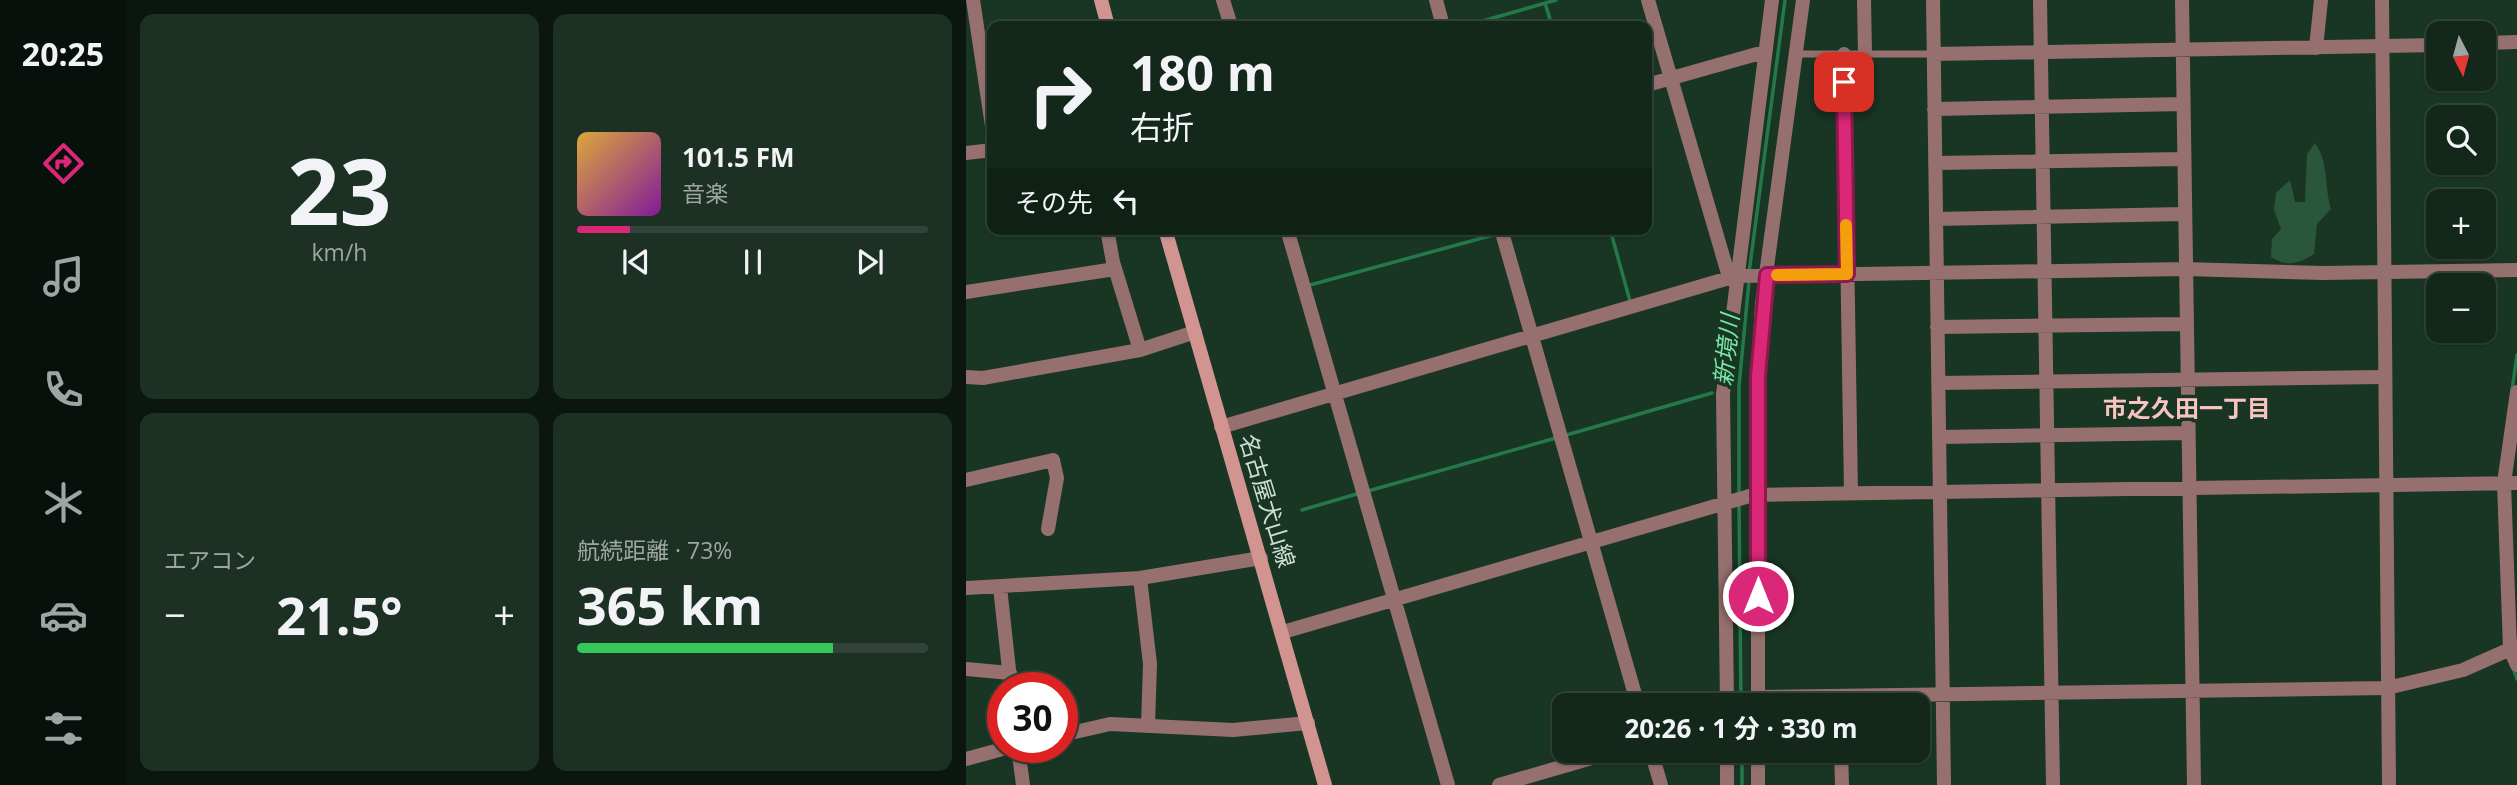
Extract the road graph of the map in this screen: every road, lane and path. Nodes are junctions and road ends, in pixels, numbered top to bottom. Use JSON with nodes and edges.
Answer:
{"nodes":[{"id":1,"x":973,"y":0,"type":"edge"},
{"id":2,"x":1101,"y":0,"type":"edge"},
{"id":3,"x":1223,"y":0,"type":"edge"},
{"id":4,"x":1436,"y":0,"type":"edge"},
{"id":5,"x":1648,"y":0,"type":"edge"},
{"id":6,"x":1772,"y":0,"type":"edge"},
{"id":7,"x":1803,"y":0,"type":"edge"},
{"id":8,"x":1864,"y":0,"type":"edge"},
{"id":9,"x":1933,"y":0,"type":"edge"},
{"id":10,"x":2040,"y":0,"type":"edge"},
{"id":11,"x":2182,"y":0,"type":"edge"},
{"id":12,"x":2321,"y":0,"type":"edge"},
{"id":13,"x":2382,"y":0,"type":"edge"},
{"id":14,"x":1107,"y":21,"type":"edge"},
{"id":15,"x":1229,"y":21,"type":"edge"},
{"id":16,"x":1442,"y":21,"type":"edge"},
{"id":17,"x":972,"y":30,"type":"edge"},
{"id":18,"x":2517,"y":42,"type":"edge"},
{"id":19,"x":2496,"y":43,"type":"edge"},
{"id":20,"x":2426,"y":45,"type":"edge"},
{"id":21,"x":2381,"y":47,"type":"junction"},
{"id":22,"x":2316,"y":48,"type":"junction"},
{"id":23,"x":2182,"y":50,"type":"junction"},
{"id":24,"x":1764,"y":52,"type":"junction"},
{"id":25,"x":2041,"y":52,"type":"junction"},
{"id":26,"x":1795,"y":54,"type":"junction"},
{"id":27,"x":1844,"y":54,"type":"junction"},
{"id":28,"x":1865,"y":54,"type":"junction"},
{"id":29,"x":1933,"y":54,"type":"junction"},
{"id":30,"x":1671,"y":78,"type":"junction"},
{"id":31,"x":1652,"y":84,"type":"edge"},
{"id":32,"x":987,"y":102,"type":"edge"},
{"id":33,"x":2183,"y":104,"type":"junction"},
{"id":34,"x":2042,"y":107,"type":"junction"},
{"id":35,"x":1934,"y":109,"type":"junction"},
{"id":36,"x":987,"y":151,"type":"edge"},
{"id":37,"x":966,"y":153,"type":"edge"},
{"id":38,"x":2183,"y":159,"type":"junction"},
{"id":39,"x":2043,"y":161,"type":"junction"},
{"id":40,"x":1935,"y":163,"type":"junction"},
{"id":41,"x":2184,"y":214,"type":"junction"},
{"id":42,"x":2044,"y":217,"type":"junction"},
{"id":43,"x":1936,"y":219,"type":"junction"},
{"id":44,"x":1108,"y":235,"type":"edge"},
{"id":45,"x":1167,"y":235,"type":"edge"},
{"id":46,"x":1289,"y":235,"type":"edge"},
{"id":47,"x":1503,"y":235,"type":"edge"},
{"id":48,"x":1115,"y":269,"type":"junction"},
{"id":49,"x":2185,"y":269,"type":"junction"},
{"id":50,"x":2517,"y":270,"type":"edge"},
{"id":51,"x":2045,"y":271,"type":"junction"},
{"id":52,"x":2384,"y":271,"type":"junction"},
{"id":53,"x":1937,"y":272,"type":"junction"},
{"id":54,"x":1847,"y":274,"type":"junction"},
{"id":55,"x":1765,"y":275,"type":"junction"},
{"id":56,"x":1735,"y":276,"type":"junction"},
{"id":57,"x":966,"y":292,"type":"edge"},
{"id":58,"x":2186,"y":324,"type":"junction"},
{"id":59,"x":2045,"y":326,"type":"junction"},
{"id":60,"x":1937,"y":327,"type":"junction"},
{"id":61,"x":1195,"y":332,"type":"junction"},
{"id":62,"x":1532,"y":335,"type":"junction"},
{"id":63,"x":1140,"y":349,"type":"junction"},
{"id":64,"x":966,"y":377,"type":"edge"},
{"id":65,"x":2385,"y":377,"type":"junction"},
{"id":66,"x":2187,"y":379,"type":"junction"},
{"id":67,"x":2046,"y":381,"type":"junction"},
{"id":68,"x":1938,"y":383,"type":"junction"},
{"id":69,"x":1336,"y":392,"type":"junction"},
{"id":70,"x":2517,"y":392,"type":"edge"},
{"id":71,"x":1221,"y":427,"type":"junction"},
{"id":72,"x":2187,"y":433,"type":"junction"},
{"id":73,"x":2047,"y":436,"type":"junction"},
{"id":74,"x":1939,"y":437,"type":"junction"},
{"id":75,"x":966,"y":480,"type":"edge"},
{"id":76,"x":2511,"y":483,"type":"edge"},
{"id":77,"x":2386,"y":485,"type":"junction"},
{"id":78,"x":2188,"y":488,"type":"junction"},
{"id":79,"x":2048,"y":490,"type":"junction"},
{"id":80,"x":1940,"y":492,"type":"junction"},
{"id":81,"x":1851,"y":493,"type":"junction"},
{"id":82,"x":1755,"y":495,"type":"junction"},
{"id":83,"x":1727,"y":501,"type":"junction"},
{"id":84,"x":1048,"y":529,"type":"dead end"},
{"id":85,"x":1592,"y":540,"type":"junction"},
{"id":86,"x":1261,"y":558,"type":"junction"},
{"id":87,"x":1140,"y":578,"type":"junction"},
{"id":88,"x":1000,"y":587,"type":"junction"},
{"id":89,"x":966,"y":588,"type":"edge"},
{"id":90,"x":1395,"y":597,"type":"junction"},
{"id":91,"x":1283,"y":632,"type":"junction"},
{"id":92,"x":2514,"y":647,"type":"edge"},
{"id":93,"x":2517,"y":666,"type":"edge"},
{"id":94,"x":966,"y":669,"type":"edge"},
{"id":95,"x":1009,"y":672,"type":"edge"},
{"id":96,"x":987,"y":674,"type":"edge"},
{"id":97,"x":2387,"y":688,"type":"junction"},
{"id":98,"x":2192,"y":691,"type":"junction"},
{"id":99,"x":2052,"y":692,"type":"junction"},
{"id":100,"x":1635,"y":693,"type":"edge"},
{"id":101,"x":1727,"y":693,"type":"edge"},
{"id":102,"x":1758,"y":693,"type":"edge"},
{"id":103,"x":1943,"y":694,"type":"junction"},
{"id":104,"x":1930,"y":695,"type":"edge"},
{"id":105,"x":1308,"y":723,"type":"junction"},
{"id":106,"x":1148,"y":725,"type":"junction"},
{"id":107,"x":1078,"y":731,"type":"edge"},
{"id":108,"x":987,"y":753,"type":"edge"},
{"id":109,"x":966,"y":759,"type":"edge"},
{"id":110,"x":1020,"y":763,"type":"edge"},
{"id":111,"x":1575,"y":763,"type":"edge"},
{"id":112,"x":1655,"y":763,"type":"edge"},
{"id":113,"x":1727,"y":763,"type":"edge"},
{"id":114,"x":1758,"y":763,"type":"edge"},
{"id":115,"x":1842,"y":763,"type":"edge"},
{"id":116,"x":1023,"y":785,"type":"edge"},
{"id":117,"x":1325,"y":785,"type":"edge"},
{"id":118,"x":1448,"y":785,"type":"edge"},
{"id":119,"x":1499,"y":785,"type":"edge"},
{"id":120,"x":1661,"y":785,"type":"edge"},
{"id":121,"x":1727,"y":785,"type":"edge"},
{"id":122,"x":1758,"y":785,"type":"edge"},
{"id":123,"x":1842,"y":785,"type":"edge"},
{"id":124,"x":1944,"y":785,"type":"edge"},
{"id":125,"x":2053,"y":785,"type":"edge"},
{"id":126,"x":2194,"y":785,"type":"edge"},
{"id":127,"x":2389,"y":785,"type":"edge"}],
"edges":[{"from":1,"to":17,"type":"street"},
{"from":2,"to":14,"type":"main road"},
{"from":3,"to":15,"type":"street"},
{"from":4,"to":16,"type":"street"},
{"from":5,"to":30,"type":"street"},
{"from":6,"to":24,"type":"street"},
{"from":7,"to":26,"type":"street"},
{"from":8,"to":28,"type":"street"},
{"from":9,"to":29,"type":"street"},
{"from":10,"to":25,"type":"street"},
{"from":11,"to":23,"type":"street"},
{"from":12,"to":22,"type":"street"},
{"from":13,"to":21,"type":"street"},
{"from":17,"to":32,"type":"street"},
{"from":18,"to":19,"type":"street"},
{"from":20,"to":21,"type":"street"},
{"from":21,"to":22,"type":"street"},
{"from":21,"to":52,"type":"street"},
{"from":22,"to":23,"type":"street"},
{"from":23,"to":25,"type":"street"},
{"from":23,"to":33,"type":"street"},
{"from":24,"to":30,"type":"street"},
{"from":24,"to":56,"type":"street"},
{"from":25,"to":29,"type":"street"},
{"from":25,"to":34,"type":"street"},
{"from":26,"to":27,"type":"lane"},
{"from":26,"to":55,"type":"street"},
{"from":27,"to":28,"type":"lane"},
{"from":27,"to":54,"type":"street"},
{"from":28,"to":29,"type":"lane"},
{"from":29,"to":35,"type":"street"},
{"from":30,"to":31,"type":"street"},
{"from":30,"to":56,"type":"street"},
{"from":33,"to":34,"type":"street"},
{"from":33,"to":38,"type":"street"},
{"from":34,"to":35,"type":"street"},
{"from":34,"to":39,"type":"street"},
{"from":35,"to":40,"type":"street"},
{"from":36,"to":37,"type":"street"},
{"from":38,"to":39,"type":"street"},
{"from":38,"to":41,"type":"street"},
{"from":39,"to":40,"type":"street"},
{"from":39,"to":42,"type":"street"},
{"from":40,"to":43,"type":"street"},
{"from":41,"to":42,"type":"street"},
{"from":41,"to":49,"type":"street"},
{"from":42,"to":43,"type":"street"},
{"from":42,"to":51,"type":"street"},
{"from":43,"to":53,"type":"street"},
{"from":44,"to":48,"type":"street"},
{"from":45,"to":61,"type":"main road","name":"名古屋犬山線"},
{"from":46,"to":69,"type":"street"},
{"from":47,"to":62,"type":"street"},
{"from":48,"to":57,"type":"street"},
{"from":48,"to":63,"type":"street"},
{"from":49,"to":51,"type":"street"},
{"from":49,"to":52,"type":"street"},
{"from":49,"to":58,"type":"street"},
{"from":50,"to":52,"type":"street"},
{"from":51,"to":53,"type":"street"},
{"from":51,"to":59,"type":"street"},
{"from":52,"to":65,"type":"street"},
{"from":53,"to":54,"type":"street"},
{"from":53,"to":60,"type":"street"},
{"from":54,"to":55,"type":"street"},
{"from":54,"to":81,"type":"street"},
{"from":55,"to":56,"type":"street"},
{"from":55,"to":82,"type":"street"},
{"from":56,"to":62,"type":"street"},
{"from":56,"to":83,"type":"street"},
{"from":58,"to":59,"type":"street"},
{"from":58,"to":66,"type":"street"},
{"from":59,"to":60,"type":"street"},
{"from":59,"to":67,"type":"street"},
{"from":60,"to":68,"type":"street"},
{"from":61,"to":63,"type":"street"},
{"from":61,"to":71,"type":"main road","name":"名古屋犬山線"},
{"from":62,"to":69,"type":"street"},
{"from":62,"to":85,"type":"street"},
{"from":63,"to":64,"type":"street"},
{"from":65,"to":66,"type":"street"},
{"from":65,"to":77,"type":"street"},
{"from":66,"to":67,"type":"street"},
{"from":66,"to":72,"type":"street"},
{"from":67,"to":68,"type":"street"},
{"from":67,"to":73,"type":"street"},
{"from":68,"to":74,"type":"street"},
{"from":69,"to":71,"type":"street"},
{"from":69,"to":90,"type":"street"},
{"from":70,"to":76,"type":"street"},
{"from":71,"to":86,"type":"main road","name":"名古屋犬山線"},
{"from":72,"to":73,"type":"street"},
{"from":72,"to":78,"type":"street"},
{"from":73,"to":74,"type":"street"},
{"from":73,"to":79,"type":"street"},
{"from":74,"to":80,"type":"street"},
{"from":75,"to":84,"type":"street"},
{"from":76,"to":77,"type":"street"},
{"from":76,"to":92,"type":"street"},
{"from":77,"to":78,"type":"street"},
{"from":77,"to":97,"type":"street"},
{"from":78,"to":79,"type":"street"},
{"from":78,"to":98,"type":"street"},
{"from":79,"to":80,"type":"street"},
{"from":79,"to":99,"type":"street"},
{"from":80,"to":81,"type":"street"},
{"from":80,"to":103,"type":"street"},
{"from":81,"to":82,"type":"street"},
{"from":82,"to":83,"type":"street"},
{"from":82,"to":102,"type":"street"},
{"from":83,"to":85,"type":"street"},
{"from":83,"to":101,"type":"street"},
{"from":85,"to":90,"type":"street"},
{"from":85,"to":100,"type":"street"},
{"from":86,"to":87,"type":"street"},
{"from":86,"to":91,"type":"main road","name":"名古屋犬山線"},
{"from":87,"to":88,"type":"street"},
{"from":87,"to":106,"type":"street"},
{"from":88,"to":89,"type":"street"},
{"from":88,"to":95,"type":"street"},
{"from":90,"to":91,"type":"street"},
{"from":90,"to":118,"type":"street"},
{"from":91,"to":105,"type":"main road","name":"名古屋犬山線"},
{"from":92,"to":93,"type":"street"},
{"from":92,"to":97,"type":"street"},
{"from":94,"to":96,"type":"street"},
{"from":97,"to":98,"type":"street"},
{"from":97,"to":127,"type":"street"},
{"from":98,"to":99,"type":"street"},
{"from":98,"to":126,"type":"street"},
{"from":99,"to":103,"type":"street"},
{"from":99,"to":125,"type":"street"},
{"from":103,"to":104,"type":"street"},
{"from":103,"to":124,"type":"street"},
{"from":105,"to":106,"type":"street"},
{"from":105,"to":117,"type":"main road","name":"名古屋犬山線"},
{"from":106,"to":107,"type":"street"},
{"from":108,"to":109,"type":"street"},
{"from":110,"to":116,"type":"street"},
{"from":111,"to":119,"type":"street"},
{"from":112,"to":120,"type":"street"},
{"from":113,"to":121,"type":"street"},
{"from":114,"to":122,"type":"street"},
{"from":115,"to":123,"type":"street"}]}
